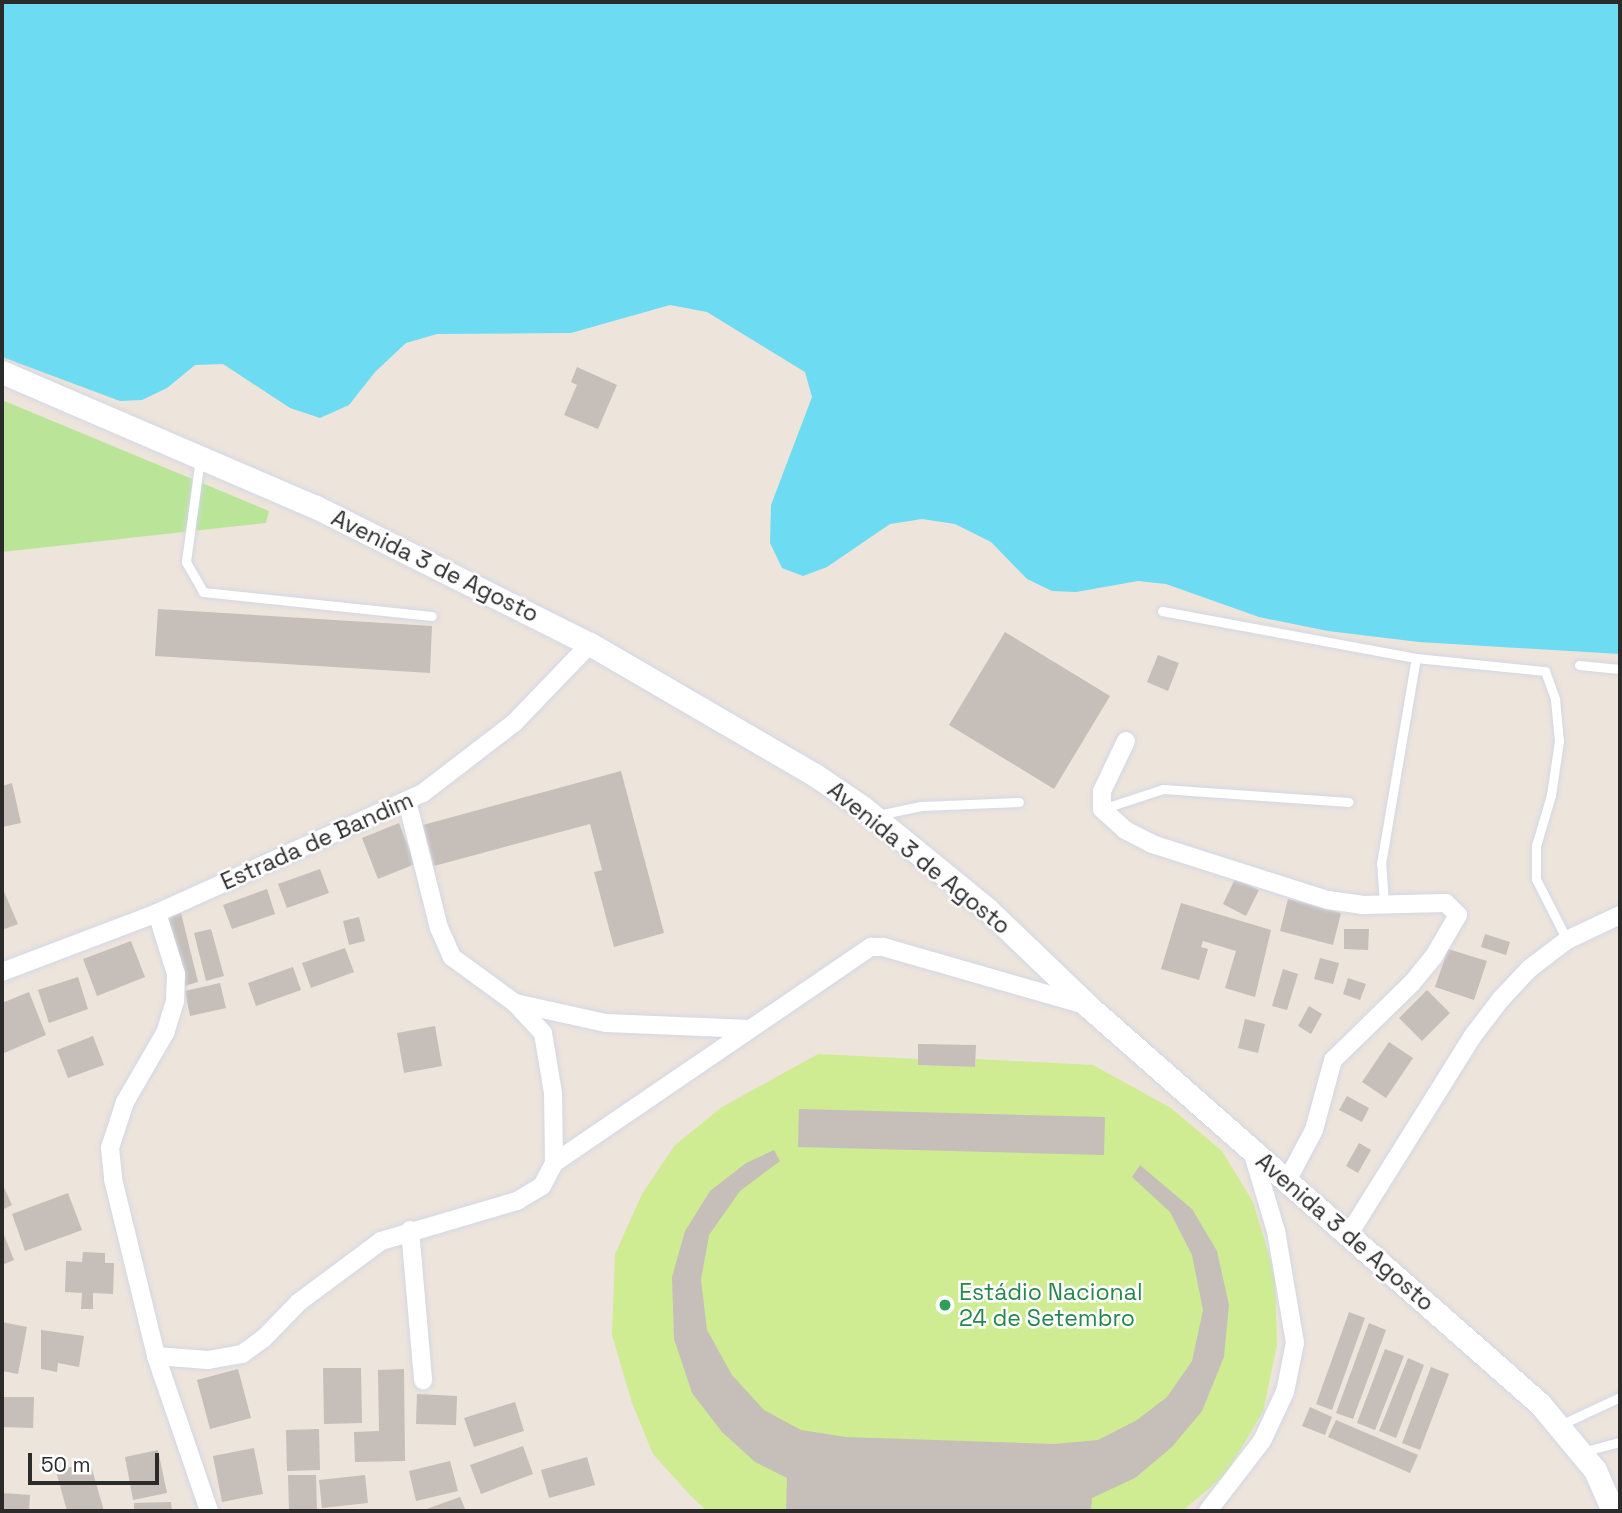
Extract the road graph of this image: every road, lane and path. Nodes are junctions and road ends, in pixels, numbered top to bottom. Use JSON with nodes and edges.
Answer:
{"nodes":[{"id":1,"x":2,"y":372,"type":"edge"},
{"id":2,"x":201,"y":456,"type":"junction"},
{"id":3,"x":1162,"y":611,"type":"dead end"},
{"id":4,"x":432,"y":616,"type":"dead end"},
{"id":5,"x":590,"y":644,"type":"junction"},
{"id":6,"x":1416,"y":658,"type":"junction"},
{"id":7,"x":1579,"y":665,"type":"dead end"},
{"id":8,"x":1620,"y":669,"type":"edge"},
{"id":9,"x":1126,"y":741,"type":"dead end"},
{"id":10,"x":407,"y":801,"type":"junction"},
{"id":11,"x":1019,"y":802,"type":"dead end"},
{"id":12,"x":1349,"y":802,"type":"dead end"},
{"id":13,"x":1102,"y":809,"type":"junction"},
{"id":14,"x":873,"y":816,"type":"junction"},
{"id":15,"x":1384,"y":904,"type":"junction"},
{"id":16,"x":157,"y":913,"type":"junction"},
{"id":17,"x":1620,"y":915,"type":"edge"},
{"id":18,"x":1567,"y":940,"type":"junction"},
{"id":19,"x":2,"y":972,"type":"edge"},
{"id":20,"x":515,"y":1003,"type":"junction"},
{"id":21,"x":1088,"y":1006,"type":"junction"},
{"id":22,"x":750,"y":1029,"type":"junction"},
{"id":23,"x":1252,"y":1151,"type":"junction"},
{"id":24,"x":554,"y":1163,"type":"junction"},
{"id":25,"x":1287,"y":1181,"type":"junction"},
{"id":26,"x":410,"y":1230,"type":"junction"},
{"id":27,"x":1349,"y":1234,"type":"junction"},
{"id":28,"x":156,"y":1356,"type":"junction"},
{"id":29,"x":423,"y":1380,"type":"dead end"},
{"id":30,"x":1620,"y":1397,"type":"edge"},
{"id":31,"x":1560,"y":1425,"type":"junction"},
{"id":32,"x":1620,"y":1442,"type":"edge"},
{"id":33,"x":1582,"y":1452,"type":"junction"},
{"id":34,"x":209,"y":1511,"type":"edge"},
{"id":35,"x":1208,"y":1511,"type":"edge"},
{"id":36,"x":1613,"y":1511,"type":"edge"}],
"edges":[{"from":1,"to":2,"type":"street","name":"Avenida 3 de Agosto"},
{"from":2,"to":4,"type":"lane"},
{"from":2,"to":5,"type":"street","name":"Avenida 3 de Agosto"},
{"from":3,"to":6,"type":"lane"},
{"from":5,"to":10,"type":"street","name":"Estrada de Bandim"},
{"from":5,"to":14,"type":"street","name":"Avenida 3 de Agosto"},
{"from":6,"to":15,"type":"lane"},
{"from":6,"to":18,"type":"lane"},
{"from":7,"to":8,"type":"lane"},
{"from":9,"to":13,"type":"street"},
{"from":10,"to":16,"type":"street","name":"Estrada de Bandim"},
{"from":10,"to":20,"type":"street"},
{"from":11,"to":14,"type":"lane"},
{"from":12,"to":13,"type":"lane"},
{"from":13,"to":15,"type":"street"},
{"from":14,"to":21,"type":"street","name":"Avenida 3 de Agosto"},
{"from":15,"to":25,"type":"street"},
{"from":16,"to":19,"type":"street","name":"Estrada de Bandim"},
{"from":16,"to":28,"type":"street"},
{"from":17,"to":18,"type":"street"},
{"from":18,"to":27,"type":"street"},
{"from":20,"to":22,"type":"street"},
{"from":20,"to":24,"type":"street"},
{"from":21,"to":22,"type":"street"},
{"from":21,"to":23,"type":"street","name":"Avenida 3 de Agosto"},
{"from":22,"to":24,"type":"street"},
{"from":23,"to":25,"type":"street","name":"Avenida 3 de Agosto"},
{"from":23,"to":35,"type":"street"},
{"from":24,"to":26,"type":"street"},
{"from":25,"to":27,"type":"street","name":"Avenida 3 de Agosto"},
{"from":26,"to":28,"type":"street"},
{"from":26,"to":29,"type":"street"},
{"from":27,"to":31,"type":"street","name":"Avenida 3 de Agosto"},
{"from":28,"to":34,"type":"street"},
{"from":30,"to":31,"type":"lane"},
{"from":31,"to":33,"type":"street","name":"Avenida 3 de Agosto"},
{"from":32,"to":33,"type":"lane"},
{"from":33,"to":36,"type":"street","name":"Avenida 3 de Agosto"}]}
